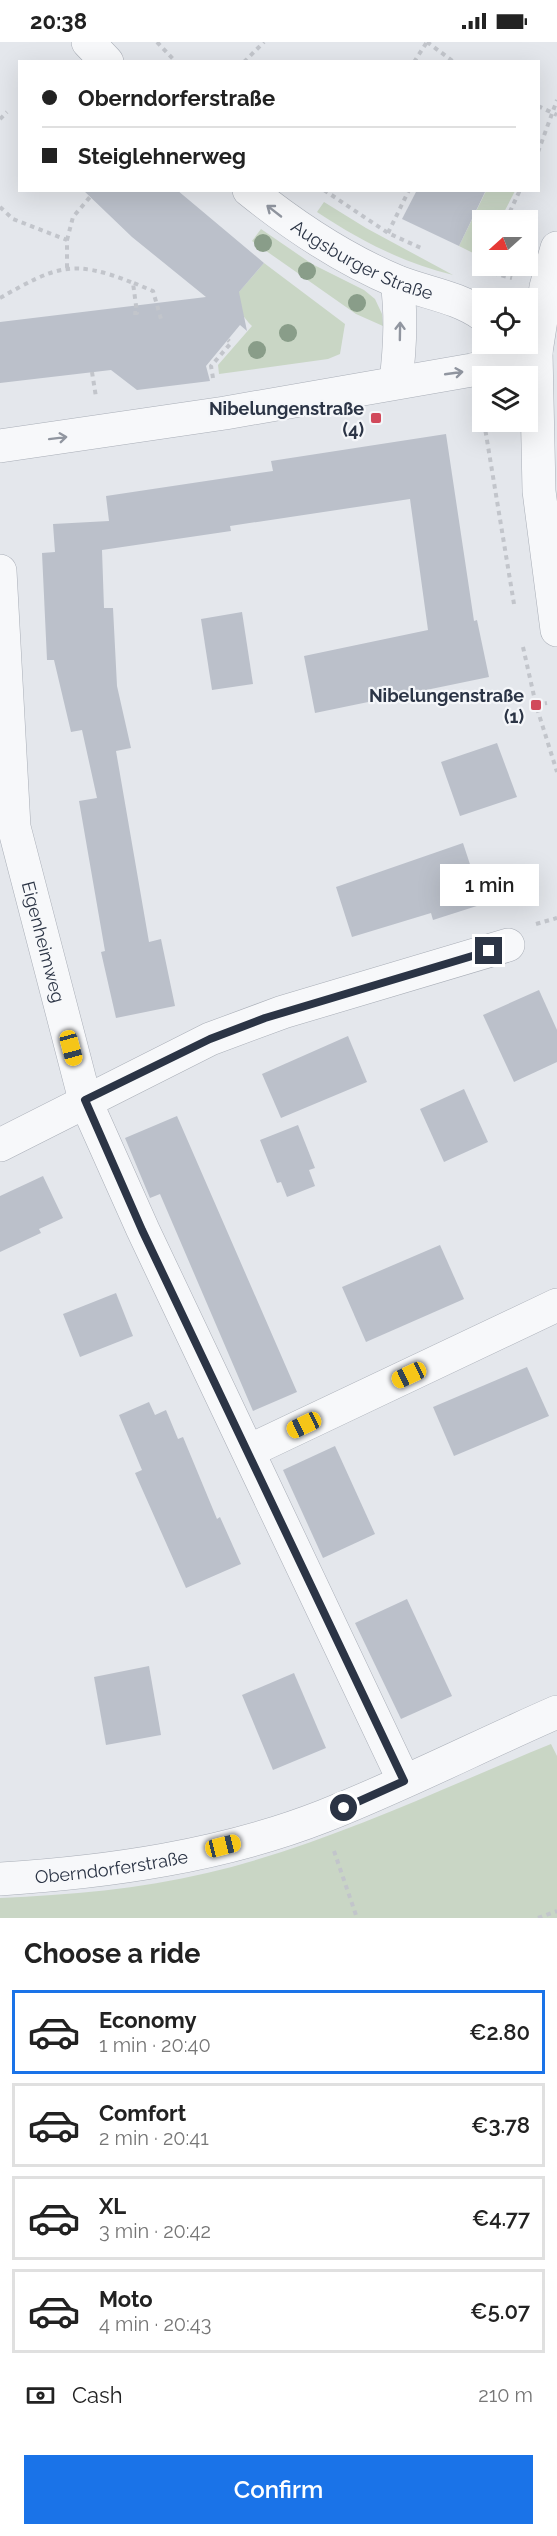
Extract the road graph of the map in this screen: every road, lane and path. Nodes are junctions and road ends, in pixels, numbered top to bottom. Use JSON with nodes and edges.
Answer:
{"nodes":[{"id":1,"x":88,"y":42,"type":"edge"},
{"id":2,"x":157,"y":42,"type":"edge"},
{"id":3,"x":264,"y":42,"type":"edge"},
{"id":4,"x":427,"y":42,"type":"edge"},
{"id":5,"x":105,"y":60,"type":"edge"},
{"id":6,"x":174,"y":60,"type":"edge"},
{"id":7,"x":246,"y":60,"type":"edge"},
{"id":8,"x":415,"y":60,"type":"edge"},
{"id":9,"x":451,"y":60,"type":"edge"},
{"id":10,"x":557,"y":100,"type":"edge"},
{"id":11,"x":540,"y":107,"type":"edge"},
{"id":12,"x":7,"y":112,"type":"dead end"},
{"id":13,"x":556,"y":114,"type":"edge"},
{"id":14,"x":0,"y":118,"type":"edge"},
{"id":15,"x":540,"y":149,"type":"edge"},
{"id":16,"x":251,"y":192,"type":"edge"},
{"id":17,"x":323,"y":192,"type":"edge"},
{"id":18,"x":327,"y":192,"type":"edge"},
{"id":19,"x":408,"y":192,"type":"edge"},
{"id":20,"x":519,"y":192,"type":"edge"},
{"id":21,"x":90,"y":197,"type":"dead end"},
{"id":22,"x":319,"y":198,"type":"dead end"},
{"id":23,"x":0,"y":207,"type":"edge"},
{"id":24,"x":511,"y":210,"type":"edge"},
{"id":25,"x":388,"y":233,"type":"junction"},
{"id":26,"x":67,"y":240,"type":"junction"},
{"id":27,"x":557,"y":248,"type":"edge"},
{"id":28,"x":425,"y":250,"type":"dead end"},
{"id":29,"x":67,"y":268,"type":"junction"},
{"id":30,"x":397,"y":282,"type":"junction"},
{"id":31,"x":134,"y":283,"type":"junction"},
{"id":32,"x":0,"y":298,"type":"edge"},
{"id":33,"x":472,"y":307,"type":"edge"},
{"id":34,"x":132,"y":313,"type":"dead end"},
{"id":35,"x":161,"y":319,"type":"dead end"},
{"id":36,"x":228,"y":340,"type":"dead end"},
{"id":37,"x":539,"y":349,"type":"edge"},
{"id":38,"x":92,"y":372,"type":"dead end"},
{"id":39,"x":396,"y":381,"type":"junction"},
{"id":40,"x":214,"y":385,"type":"dead end"},
{"id":41,"x":97,"y":401,"type":"dead end"},
{"id":42,"x":0,"y":446,"type":"edge"},
{"id":43,"x":0,"y":571,"type":"edge"},
{"id":44,"x":557,"y":630,"type":"edge"},
{"id":45,"x":547,"y":703,"type":"dead end"},
{"id":46,"x":536,"y":705,"type":"dead end"},
{"id":47,"x":7,"y":829,"type":"edge"},
{"id":48,"x":508,"y":945,"type":"dead end"},
{"id":49,"x":85,"y":1100,"type":"junction"},
{"id":50,"x":0,"y":1145,"type":"edge"},
{"id":51,"x":557,"y":1305,"type":"edge"},
{"id":52,"x":249,"y":1451,"type":"junction"},
{"id":53,"x":557,"y":1712,"type":"edge"},
{"id":54,"x":404,"y":1781,"type":"junction"},
{"id":55,"x":334,"y":1850,"type":"dead end"},
{"id":56,"x":0,"y":1879,"type":"edge"},
{"id":57,"x":557,"y":1911,"type":"edge"},
{"id":58,"x":357,"y":1918,"type":"edge"},
{"id":59,"x":538,"y":1918,"type":"edge"}],
"edges":[{"from":1,"to":5,"type":"street"},
{"from":2,"to":6,"type":"path"},
{"from":3,"to":7,"type":"path"},
{"from":4,"to":8,"type":"path"},
{"from":4,"to":9,"type":"path"},
{"from":10,"to":13,"type":"path"},
{"from":11,"to":13,"type":"path"},
{"from":12,"to":14,"type":"path"},
{"from":13,"to":15,"type":"path"},
{"from":30,"to":16,"type":"street","name":"Augsburger Straße","one_way":true},
{"from":17,"to":22,"type":"path"},
{"from":18,"to":25,"type":"path"},
{"from":19,"to":25,"type":"path"},
{"from":20,"to":24,"type":"path"},
{"from":21,"to":26,"type":"path"},
{"from":23,"to":26,"type":"path"},
{"from":25,"to":28,"type":"path"},
{"from":26,"to":29,"type":"path"},
{"from":27,"to":37,"type":"street"},
{"from":29,"to":31,"type":"path"},
{"from":29,"to":32,"type":"path"},
{"from":30,"to":33,"type":"street","name":"Augsburger Straße"},
{"from":39,"to":30,"type":"street","one_way":true},
{"from":31,"to":34,"type":"path"},
{"from":31,"to":35,"type":"path"},
{"from":36,"to":40,"type":"path"},
{"from":39,"to":37,"type":"street","one_way":true},
{"from":37,"to":44,"type":"street"},
{"from":38,"to":41,"type":"path"},
{"from":42,"to":39,"type":"street","one_way":true},
{"from":43,"to":47,"type":"street","name":"Eigenheimweg"},
{"from":45,"to":46,"type":"path"},
{"from":47,"to":49,"type":"street","name":"Eigenheimweg"},
{"from":48,"to":49,"type":"street"},
{"from":49,"to":50,"type":"street"},
{"from":49,"to":52,"type":"street","name":"Eigenheimweg"},
{"from":51,"to":52,"type":"street"},
{"from":52,"to":54,"type":"street","name":"Eigenheimweg"},
{"from":53,"to":54,"type":"street","name":"Oberndorferstraße"},
{"from":54,"to":56,"type":"street","name":"Oberndorferstraße"},
{"from":55,"to":58,"type":"path"},
{"from":57,"to":59,"type":"path"}]}
